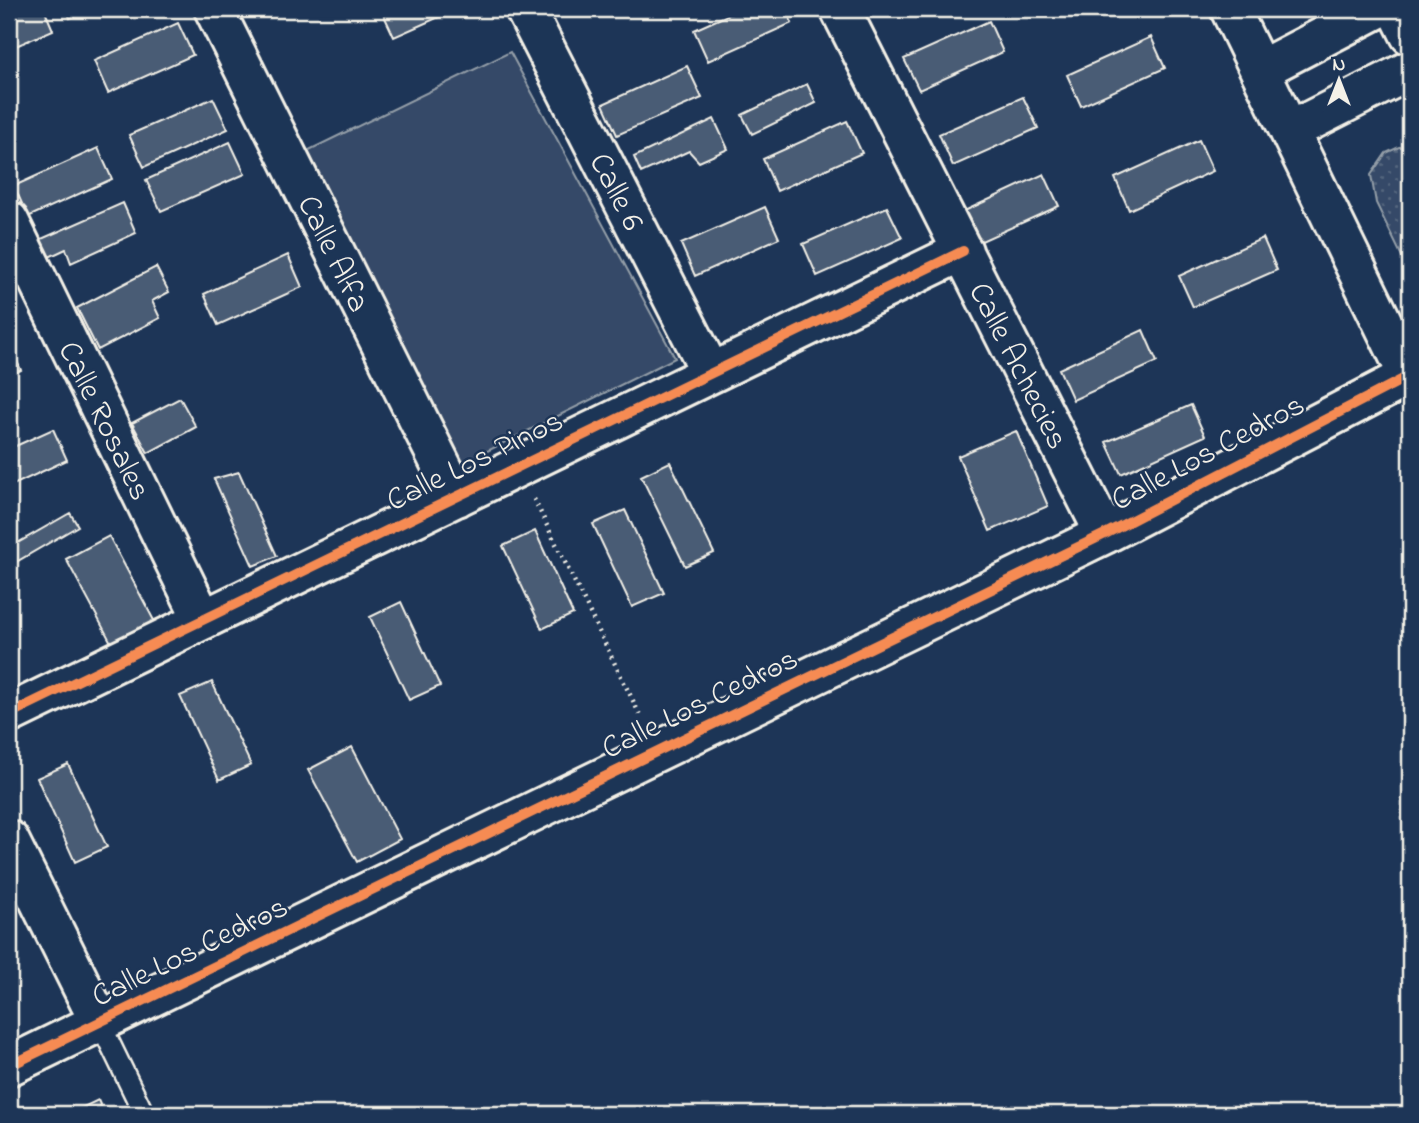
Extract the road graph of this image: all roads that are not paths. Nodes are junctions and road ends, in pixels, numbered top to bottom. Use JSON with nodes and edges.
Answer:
{"nodes":[{"id":1,"x":214,"y":9,"type":"edge"},
{"id":2,"x":525,"y":9,"type":"edge"},
{"id":3,"x":840,"y":9,"type":"edge"},
{"id":4,"x":1230,"y":9,"type":"edge"},
{"id":5,"x":1377,"y":9,"type":"edge"},
{"id":6,"x":1397,"y":9,"type":"edge"},
{"id":7,"x":1410,"y":35,"type":"edge"},
{"id":8,"x":1260,"y":70,"type":"junction"},
{"id":9,"x":1410,"y":70,"type":"edge"},
{"id":10,"x":1290,"y":131,"type":"junction"},
{"id":11,"x":9,"y":221,"type":"edge"},
{"id":12,"x":963,"y":251,"type":"junction"},
{"id":13,"x":711,"y":373,"type":"junction"},
{"id":14,"x":1409,"y":378,"type":"edge"},
{"id":15,"x":457,"y":497,"type":"junction"},
{"id":16,"x":1105,"y":534,"type":"junction"},
{"id":17,"x":203,"y":620,"type":"junction"},
{"id":18,"x":9,"y":714,"type":"edge"},
{"id":19,"x":9,"y":840,"type":"edge"},
{"id":20,"x":100,"y":1023,"type":"junction"},
{"id":21,"x":9,"y":1066,"type":"edge"},
{"id":22,"x":144,"y":1114,"type":"edge"}],
"edges":[{"from":1,"to":15,"type":"street","name":"Calle Alfa"},
{"from":2,"to":13,"type":"street","name":"Calle 6"},
{"from":3,"to":12,"type":"street","name":"Calle Achecies"},
{"from":4,"to":8,"type":"street"},
{"from":5,"to":8,"type":"street"},
{"from":6,"to":7,"type":"street"},
{"from":8,"to":10,"type":"street"},
{"from":9,"to":10,"type":"street"},
{"from":10,"to":14,"type":"street"},
{"from":11,"to":17,"type":"street","name":"Calle Rosales"},
{"from":12,"to":13,"type":"street","name":"Calle Los Pinos"},
{"from":12,"to":16,"type":"street","name":"Calle Achecies"},
{"from":13,"to":15,"type":"street","name":"Calle Los Pinos"},
{"from":14,"to":16,"type":"street","name":"Calle Los Cedros"},
{"from":15,"to":17,"type":"street","name":"Calle Los Pinos"},
{"from":16,"to":20,"type":"street","name":"Calle Los Cedros"},
{"from":17,"to":18,"type":"street","name":"Calle Los Pinos"},
{"from":19,"to":20,"type":"street"},
{"from":20,"to":21,"type":"street","name":"Calle Los Cedros"},
{"from":20,"to":22,"type":"lane"}]}
